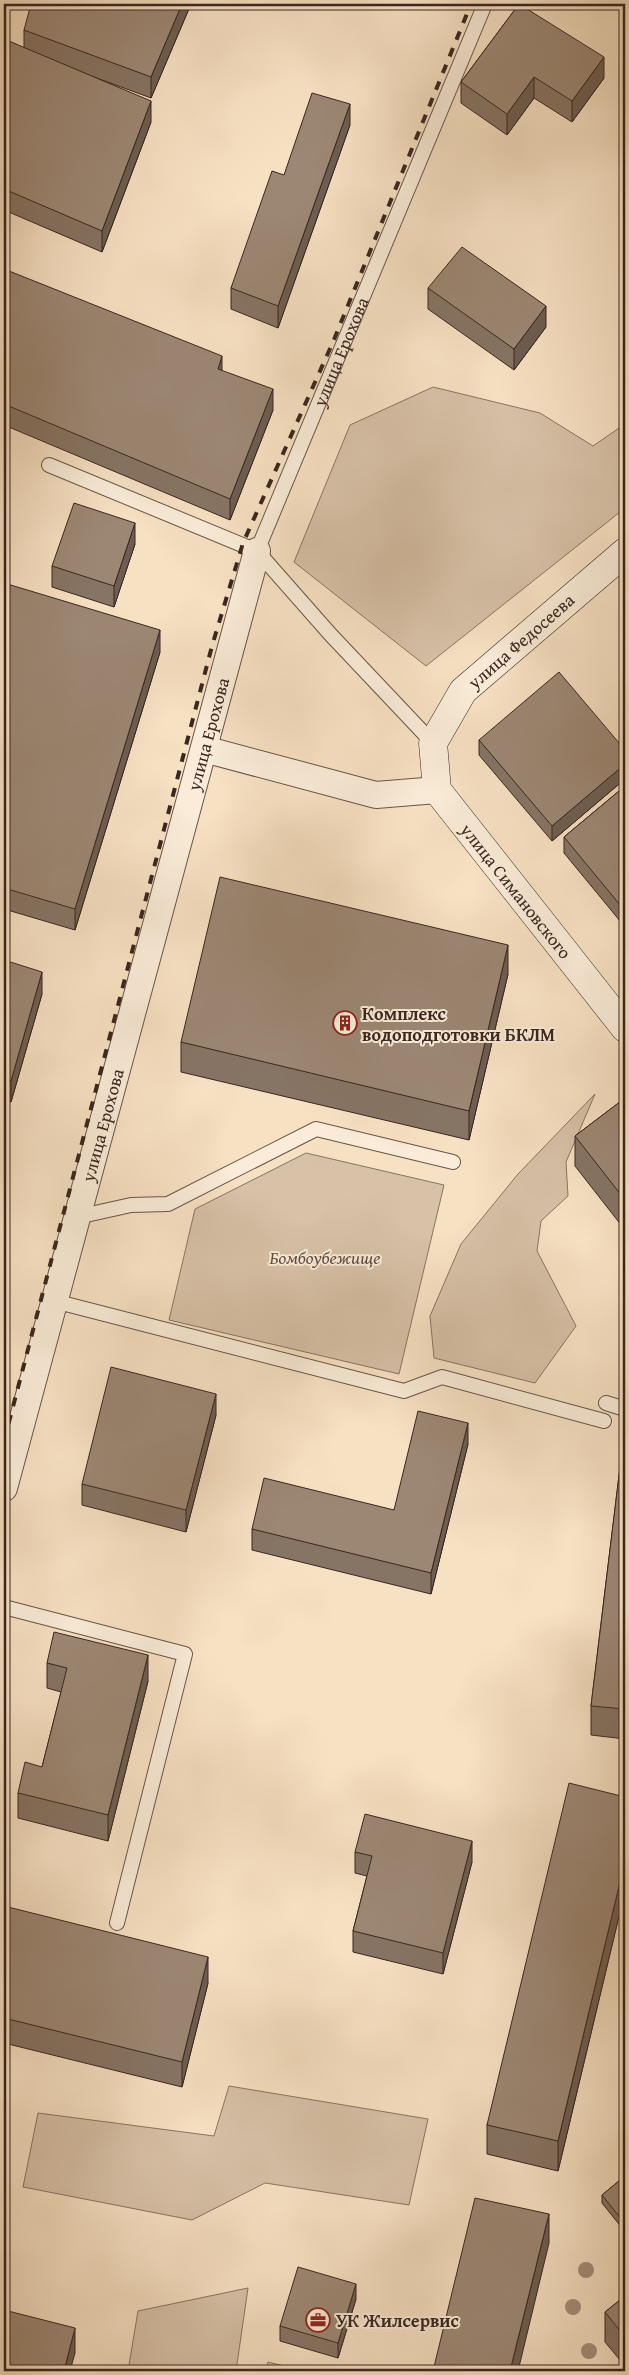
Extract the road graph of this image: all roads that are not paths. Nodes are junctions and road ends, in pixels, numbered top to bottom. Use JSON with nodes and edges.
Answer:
{"nodes":[{"id":1,"x":485,"y":4,"type":"edge"},
{"id":2,"x":49,"y":465,"type":"dead end"},
{"id":3,"x":257,"y":551,"type":"junction"},
{"id":4,"x":625,"y":552,"type":"edge"},
{"id":5,"x":433,"y":743,"type":"junction"},
{"id":6,"x":204,"y":749,"type":"junction"},
{"id":7,"x":437,"y":790,"type":"junction"},
{"id":8,"x":625,"y":1028,"type":"edge"},
{"id":9,"x":453,"y":1162,"type":"dead end"},
{"id":10,"x":77,"y":1217,"type":"junction"},
{"id":11,"x":54,"y":1301,"type":"junction"},
{"id":12,"x":606,"y":1404,"type":"dead end"},
{"id":13,"x":625,"y":1409,"type":"edge"},
{"id":14,"x":604,"y":1421,"type":"dead end"},
{"id":15,"x":4,"y":1488,"type":"edge"},
{"id":16,"x":4,"y":1607,"type":"edge"},
{"id":17,"x":117,"y":1923,"type":"dead end"}],
"edges":[{"from":1,"to":3,"type":"lane","name":"улица Ерохова"},
{"from":2,"to":3,"type":"lane"},
{"from":3,"to":5,"type":"lane"},
{"from":3,"to":6,"type":"street","name":"улица Ерохова"},
{"from":4,"to":5,"type":"street","name":"улица Федосеева"},
{"from":5,"to":7,"type":"street"},
{"from":6,"to":7,"type":"street"},
{"from":6,"to":10,"type":"street","name":"улица Ерохова"},
{"from":7,"to":8,"type":"street","name":"улица Симановского"},
{"from":9,"to":10,"type":"lane"},
{"from":10,"to":11,"type":"street","name":"улица Ерохова"},
{"from":11,"to":14,"type":"lane"},
{"from":11,"to":15,"type":"street","name":"улица Ерохова"},
{"from":12,"to":13,"type":"lane"},
{"from":16,"to":17,"type":"lane"}]}
